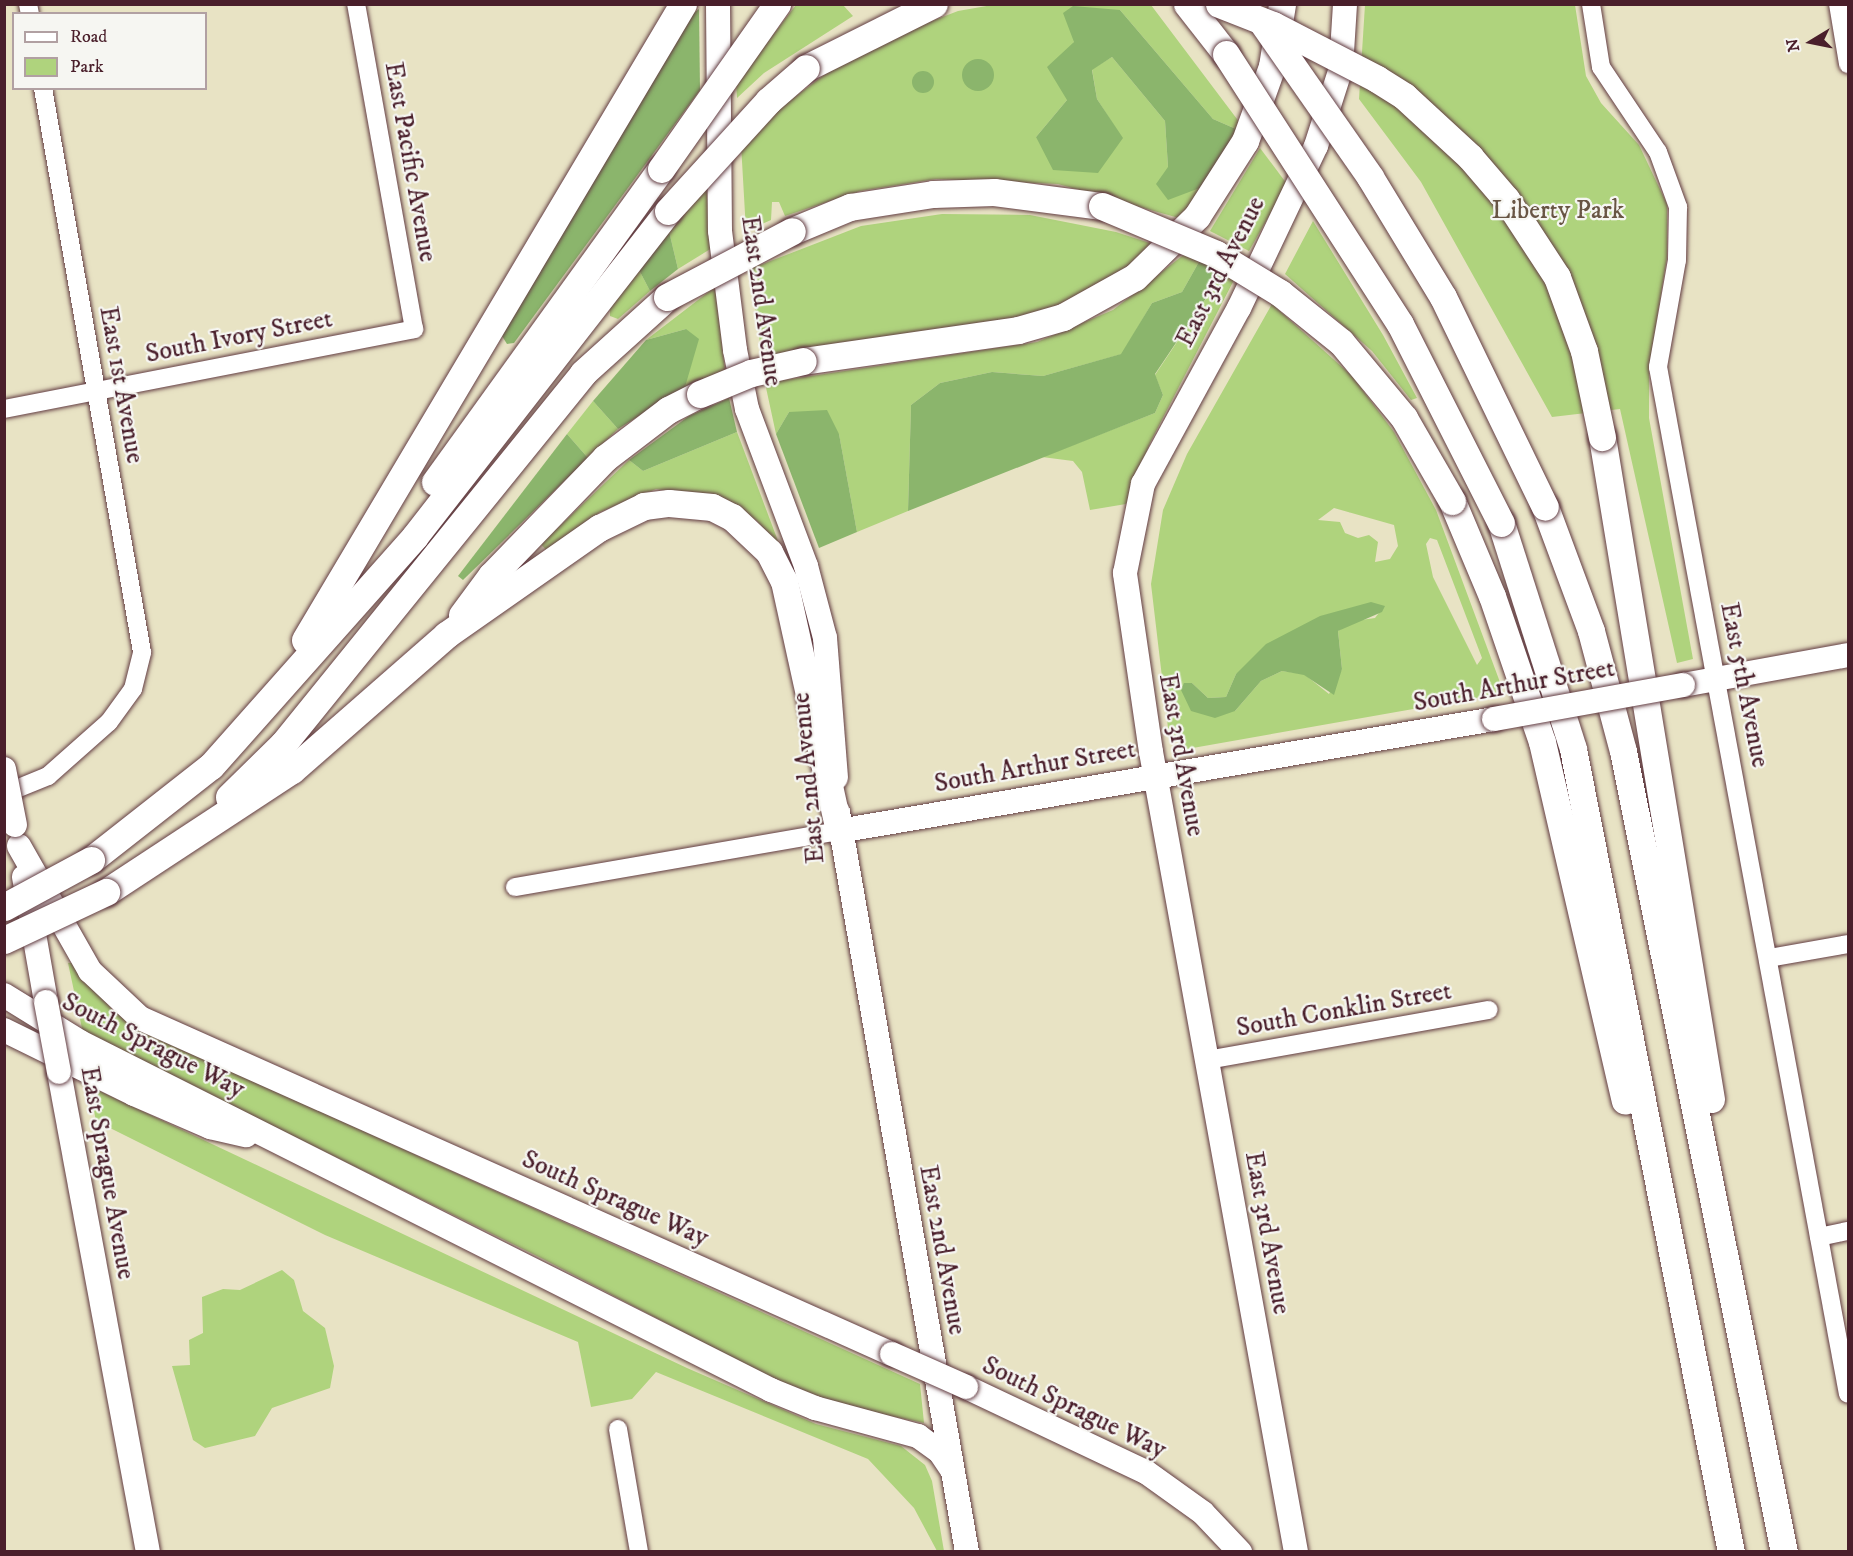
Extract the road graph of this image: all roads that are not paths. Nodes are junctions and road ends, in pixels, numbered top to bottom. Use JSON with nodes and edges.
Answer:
{"nodes":[{"id":1,"x":356,"y":4,"type":"edge"},
{"id":2,"x":683,"y":4,"type":"edge"},
{"id":3,"x":718,"y":4,"type":"edge"},
{"id":4,"x":777,"y":4,"type":"edge"},
{"id":5,"x":934,"y":4,"type":"edge"},
{"id":6,"x":1187,"y":4,"type":"edge"},
{"id":7,"x":1219,"y":4,"type":"edge"},
{"id":8,"x":1282,"y":4,"type":"edge"},
{"id":9,"x":1345,"y":4,"type":"edge"},
{"id":10,"x":1591,"y":4,"type":"edge"},
{"id":11,"x":1838,"y":4,"type":"edge"},
{"id":12,"x":1253,"y":8,"type":"edge"},
{"id":13,"x":1848,"y":64,"type":"edge"},
{"id":14,"x":43,"y":90,"type":"edge"},
{"id":15,"x":414,"y":329,"type":"joint"},
{"id":16,"x":96,"y":390,"type":"junction"},
{"id":17,"x":4,"y":409,"type":"edge"},
{"id":18,"x":326,"y":634,"type":"junction"},
{"id":19,"x":446,"y":634,"type":"junction"},
{"id":20,"x":1848,"y":655,"type":"edge"},
{"id":21,"x":1716,"y":678,"type":"junction"},
{"id":22,"x":272,"y":698,"type":"junction"},
{"id":23,"x":4,"y":770,"type":"edge"},
{"id":24,"x":1155,"y":774,"type":"junction"},
{"id":25,"x":5,"y":794,"type":"edge"},
{"id":26,"x":839,"y":831,"type":"junction"},
{"id":27,"x":17,"y":836,"type":"junction"},
{"id":28,"x":188,"y":838,"type":"junction"},
{"id":29,"x":515,"y":886,"type":"dead end"},
{"id":30,"x":4,"y":907,"type":"edge"},
{"id":31,"x":4,"y":940,"type":"edge"},
{"id":32,"x":1848,"y":944,"type":"edge"},
{"id":33,"x":1769,"y":958,"type":"junction"},
{"id":34,"x":4,"y":995,"type":"edge"},
{"id":35,"x":1489,"y":1010,"type":"dead end"},
{"id":36,"x":4,"y":1030,"type":"edge"},
{"id":37,"x":1207,"y":1060,"type":"junction"},
{"id":38,"x":284,"y":1143,"type":"junction"},
{"id":39,"x":1848,"y":1232,"type":"edge"},
{"id":40,"x":1818,"y":1237,"type":"junction"},
{"id":41,"x":1848,"y":1394,"type":"edge"},
{"id":42,"x":618,"y":1429,"type":"dead end"},
{"id":43,"x":953,"y":1472,"type":"junction"},
{"id":44,"x":1770,"y":1474,"type":"junction"},
{"id":45,"x":1720,"y":1492,"type":"junction"},
{"id":46,"x":148,"y":1551,"type":"edge"},
{"id":47,"x":639,"y":1551,"type":"edge"},
{"id":48,"x":967,"y":1551,"type":"edge"},
{"id":49,"x":1240,"y":1551,"type":"edge"},
{"id":50,"x":1296,"y":1551,"type":"edge"},
{"id":51,"x":1731,"y":1551,"type":"edge"},
{"id":52,"x":1784,"y":1551,"type":"edge"}],
"edges":[{"from":1,"to":15,"type":"street","name":"East Pacific Avenue"},
{"from":2,"to":22,"type":"highway"},
{"from":3,"to":26,"type":"main road","name":"East 2nd Avenue"},
{"from":4,"to":18,"type":"highway","bridge":true},
{"from":5,"to":18,"type":"highway","bridge":true},
{"from":6,"to":45,"type":"highway","bridge":true},
{"from":7,"to":44,"type":"highway","bridge":true},
{"from":8,"to":19,"type":"highway","bridge":true},
{"from":9,"to":24,"type":"main road","name":"East 3rd Avenue"},
{"from":10,"to":21,"type":"street","name":"East 5th Avenue"},
{"from":11,"to":13,"type":"street"},
{"from":12,"to":44,"type":"highway","bridge":true},
{"from":14,"to":16,"type":"street","name":"East 1st Avenue"},
{"from":15,"to":16,"type":"street","name":"South Ivory Street"},
{"from":16,"to":17,"type":"street","name":"South Ivory Street"},
{"from":16,"to":25,"type":"street","name":"East 1st Avenue"},
{"from":18,"to":22,"type":"highway"},
{"from":19,"to":26,"type":"highway"},
{"from":19,"to":28,"type":"highway"},
{"from":20,"to":21,"type":"main road","name":"South Arthur Street"},
{"from":21,"to":24,"type":"main road","name":"South Arthur Street","bridge":true},
{"from":21,"to":33,"type":"street","name":"East 5th Avenue"},
{"from":22,"to":30,"type":"highway","bridge":true},
{"from":23,"to":27,"type":"main road","name":"East Sprague Avenue","bridge":true},
{"from":24,"to":26,"type":"main road","name":"South Arthur Street"},
{"from":24,"to":37,"type":"main road","name":"East 3rd Avenue"},
{"from":26,"to":29,"type":"street","name":"South Arthur Street"},
{"from":26,"to":43,"type":"main road","name":"East 2nd Avenue"},
{"from":27,"to":46,"type":"main road","name":"East Sprague Avenue","bridge":true},
{"from":27,"to":49,"type":"main road","name":"South Sprague Way","bridge":true},
{"from":28,"to":31,"type":"highway","bridge":true},
{"from":28,"to":45,"type":"highway","bridge":true},
{"from":32,"to":33,"type":"street"},
{"from":33,"to":40,"type":"street","name":"East 5th Avenue"},
{"from":34,"to":38,"type":"main road","name":"South Sprague Way"},
{"from":35,"to":37,"type":"street","name":"South Conklin Street"},
{"from":36,"to":38,"type":"main road"},
{"from":37,"to":50,"type":"main road","name":"East 3rd Avenue"},
{"from":38,"to":43,"type":"main road","name":"South Sprague Way"},
{"from":39,"to":40,"type":"street"},
{"from":40,"to":41,"type":"street","name":"East 5th Avenue"},
{"from":42,"to":47,"type":"street"},
{"from":43,"to":48,"type":"main road","name":"East 2nd Avenue"},
{"from":44,"to":52,"type":"highway"},
{"from":45,"to":51,"type":"highway"}]}
